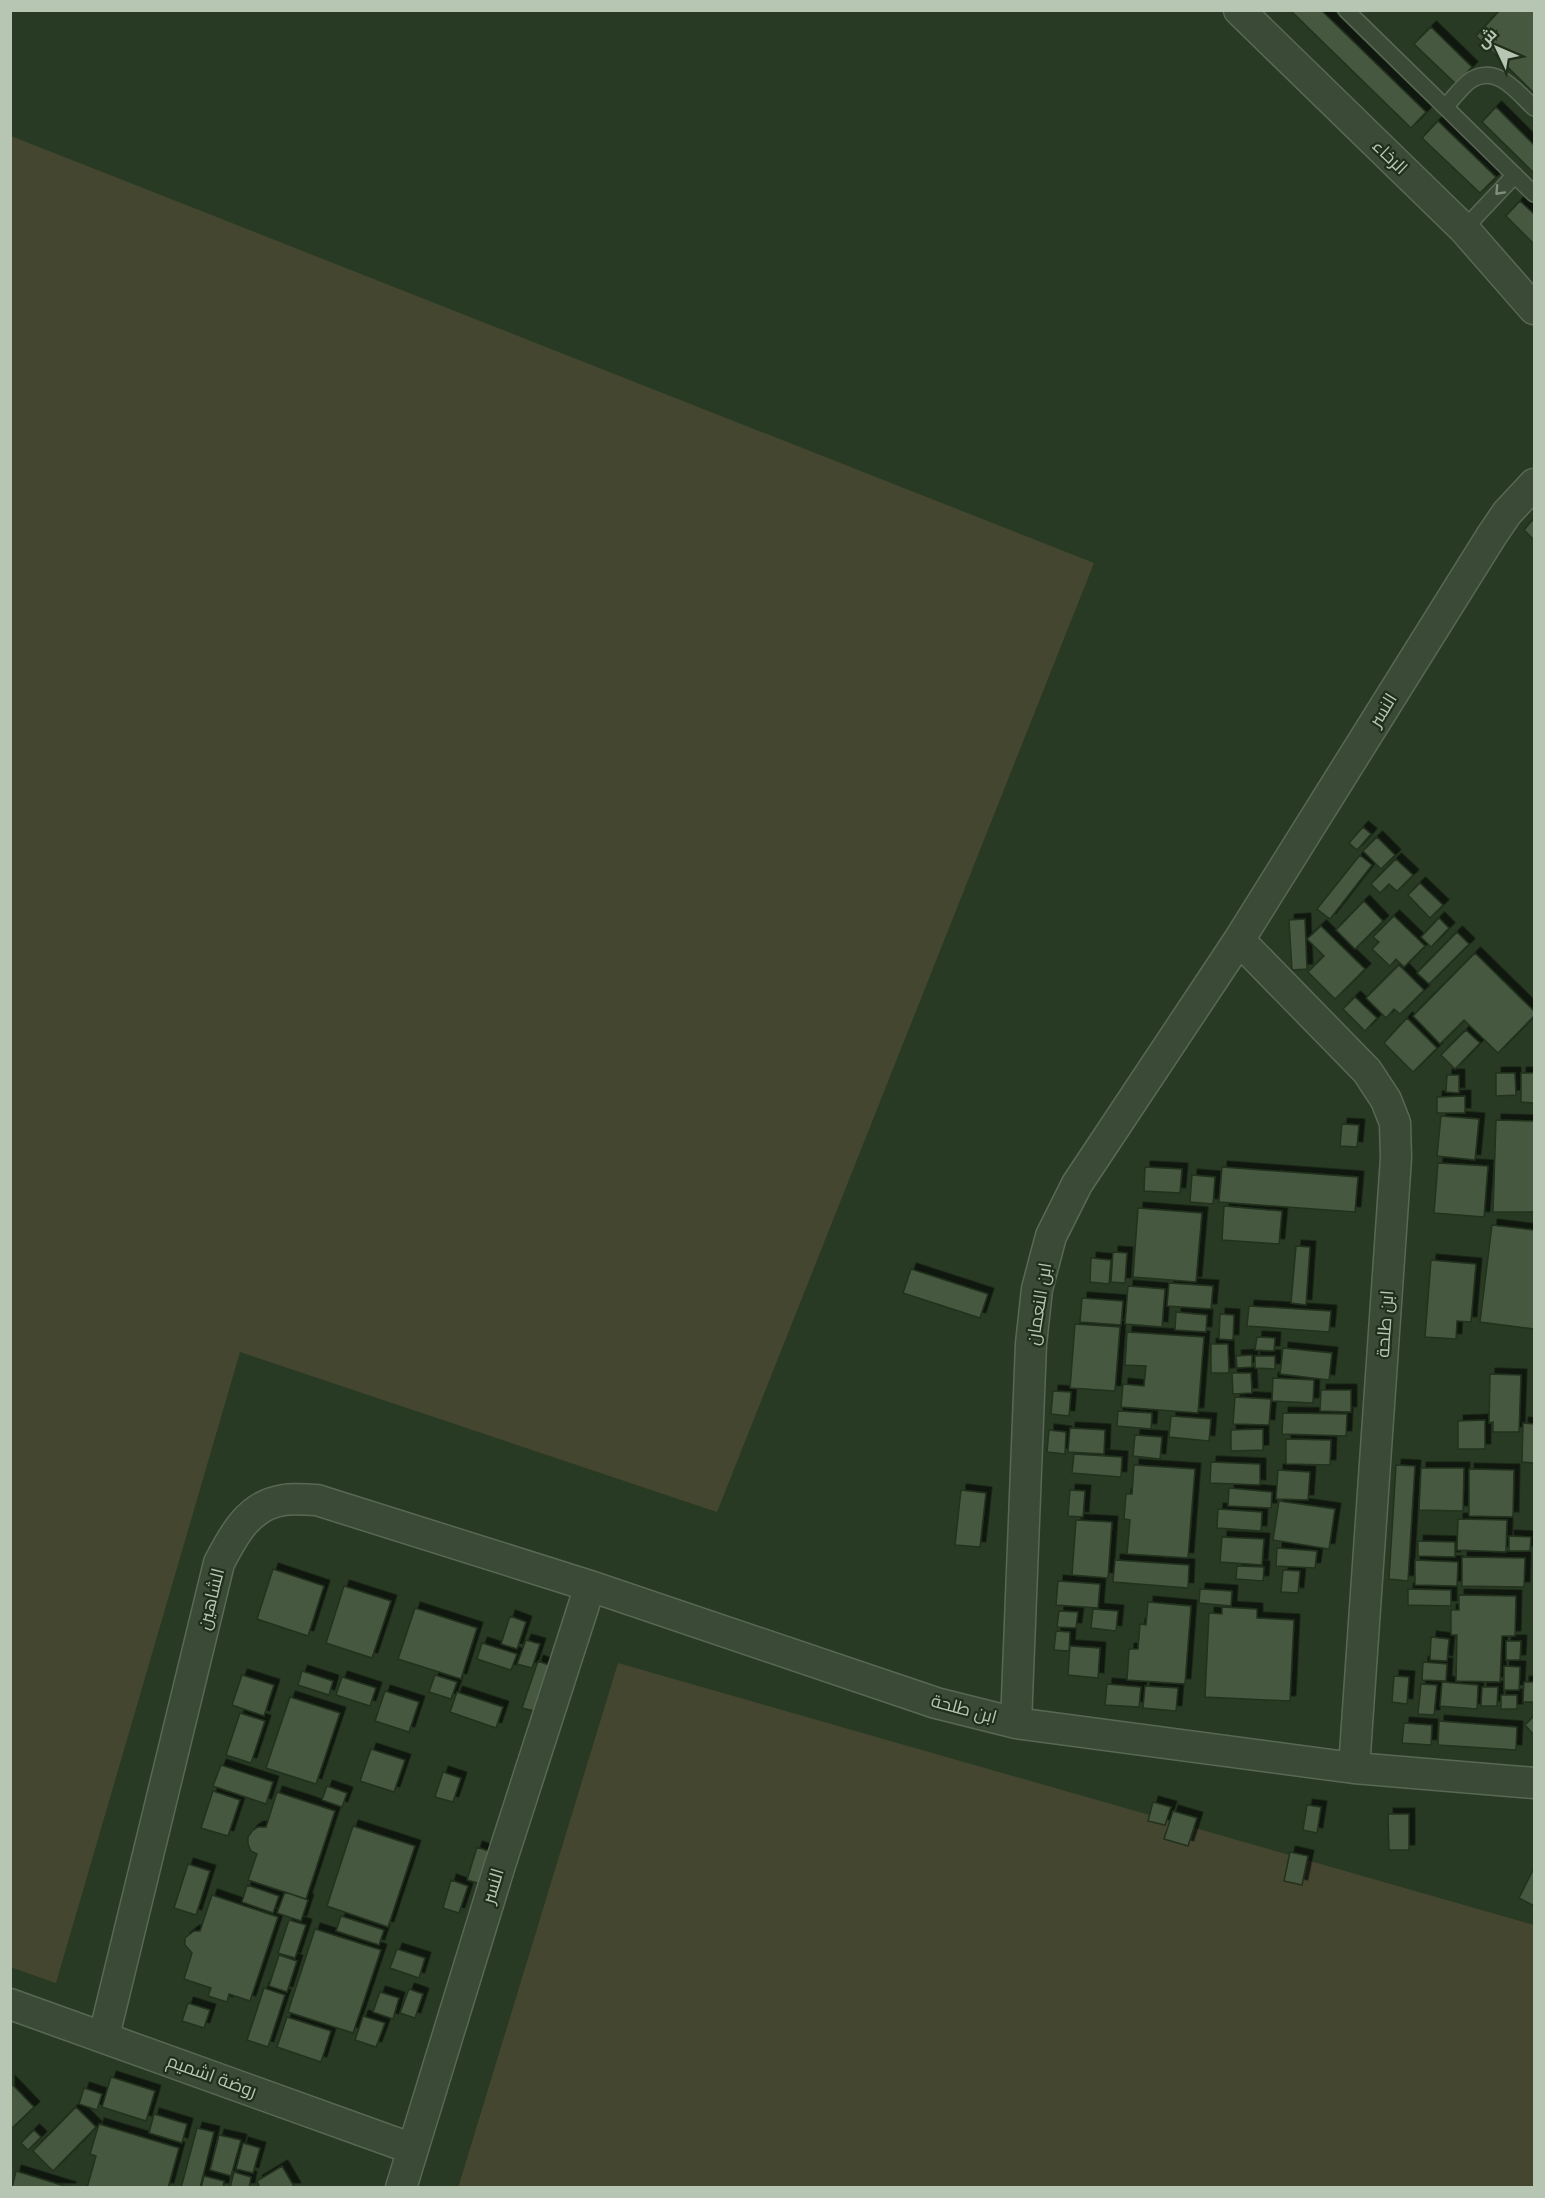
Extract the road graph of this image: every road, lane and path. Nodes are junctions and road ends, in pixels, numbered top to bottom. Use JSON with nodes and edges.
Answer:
{"nodes":[{"id":1,"x":1239,"y":10,"type":"edge"},
{"id":2,"x":1346,"y":10,"type":"edge"},
{"id":3,"x":1445,"y":107,"type":"junction"},
{"id":4,"x":1534,"y":108,"type":"edge"},
{"id":5,"x":1515,"y":175,"type":"junction"},
{"id":6,"x":1534,"y":194,"type":"edge"},
{"id":7,"x":1464,"y":229,"type":"junction"},
{"id":8,"x":1534,"y":309,"type":"edge"},
{"id":9,"x":1534,"y":484,"type":"edge"},
{"id":10,"x":1239,"y":940,"type":"junction"},
{"id":11,"x":590,"y":1586,"type":"junction"},
{"id":12,"x":1016,"y":1723,"type":"junction"},
{"id":13,"x":1354,"y":1768,"type":"junction"},
{"id":14,"x":1534,"y":1783,"type":"edge"},
{"id":15,"x":10,"y":2004,"type":"edge"},
{"id":16,"x":104,"y":2036,"type":"junction"},
{"id":17,"x":413,"y":2149,"type":"junction"},
{"id":18,"x":401,"y":2187,"type":"edge"}],
"edges":[{"from":1,"to":7,"type":"street","name":"الرخاء"},
{"from":2,"to":3,"type":"lane"},
{"from":3,"to":4,"type":"lane"},
{"from":3,"to":5,"type":"lane"},
{"from":5,"to":6,"type":"lane"},
{"from":5,"to":7,"type":"lane","one_way":true},
{"from":7,"to":8,"type":"street","name":"الرخاء"},
{"from":9,"to":10,"type":"street","name":"النسر"},
{"from":10,"to":12,"type":"street","name":"ابن النعمان"},
{"from":10,"to":13,"type":"street","name":"ابن طلحة"},
{"from":11,"to":12,"type":"street","name":"ابن طلحة"},
{"from":11,"to":16,"type":"street","name":"الشاهين"},
{"from":11,"to":17,"type":"street","name":"النسر"},
{"from":12,"to":13,"type":"street","name":"ابن طلحة"},
{"from":13,"to":14,"type":"street","name":"ابن طلحة"},
{"from":15,"to":16,"type":"street","name":"روضة اشميم"},
{"from":16,"to":17,"type":"street","name":"روضة اشميم"},
{"from":17,"to":18,"type":"street","name":"النسر"}]}
